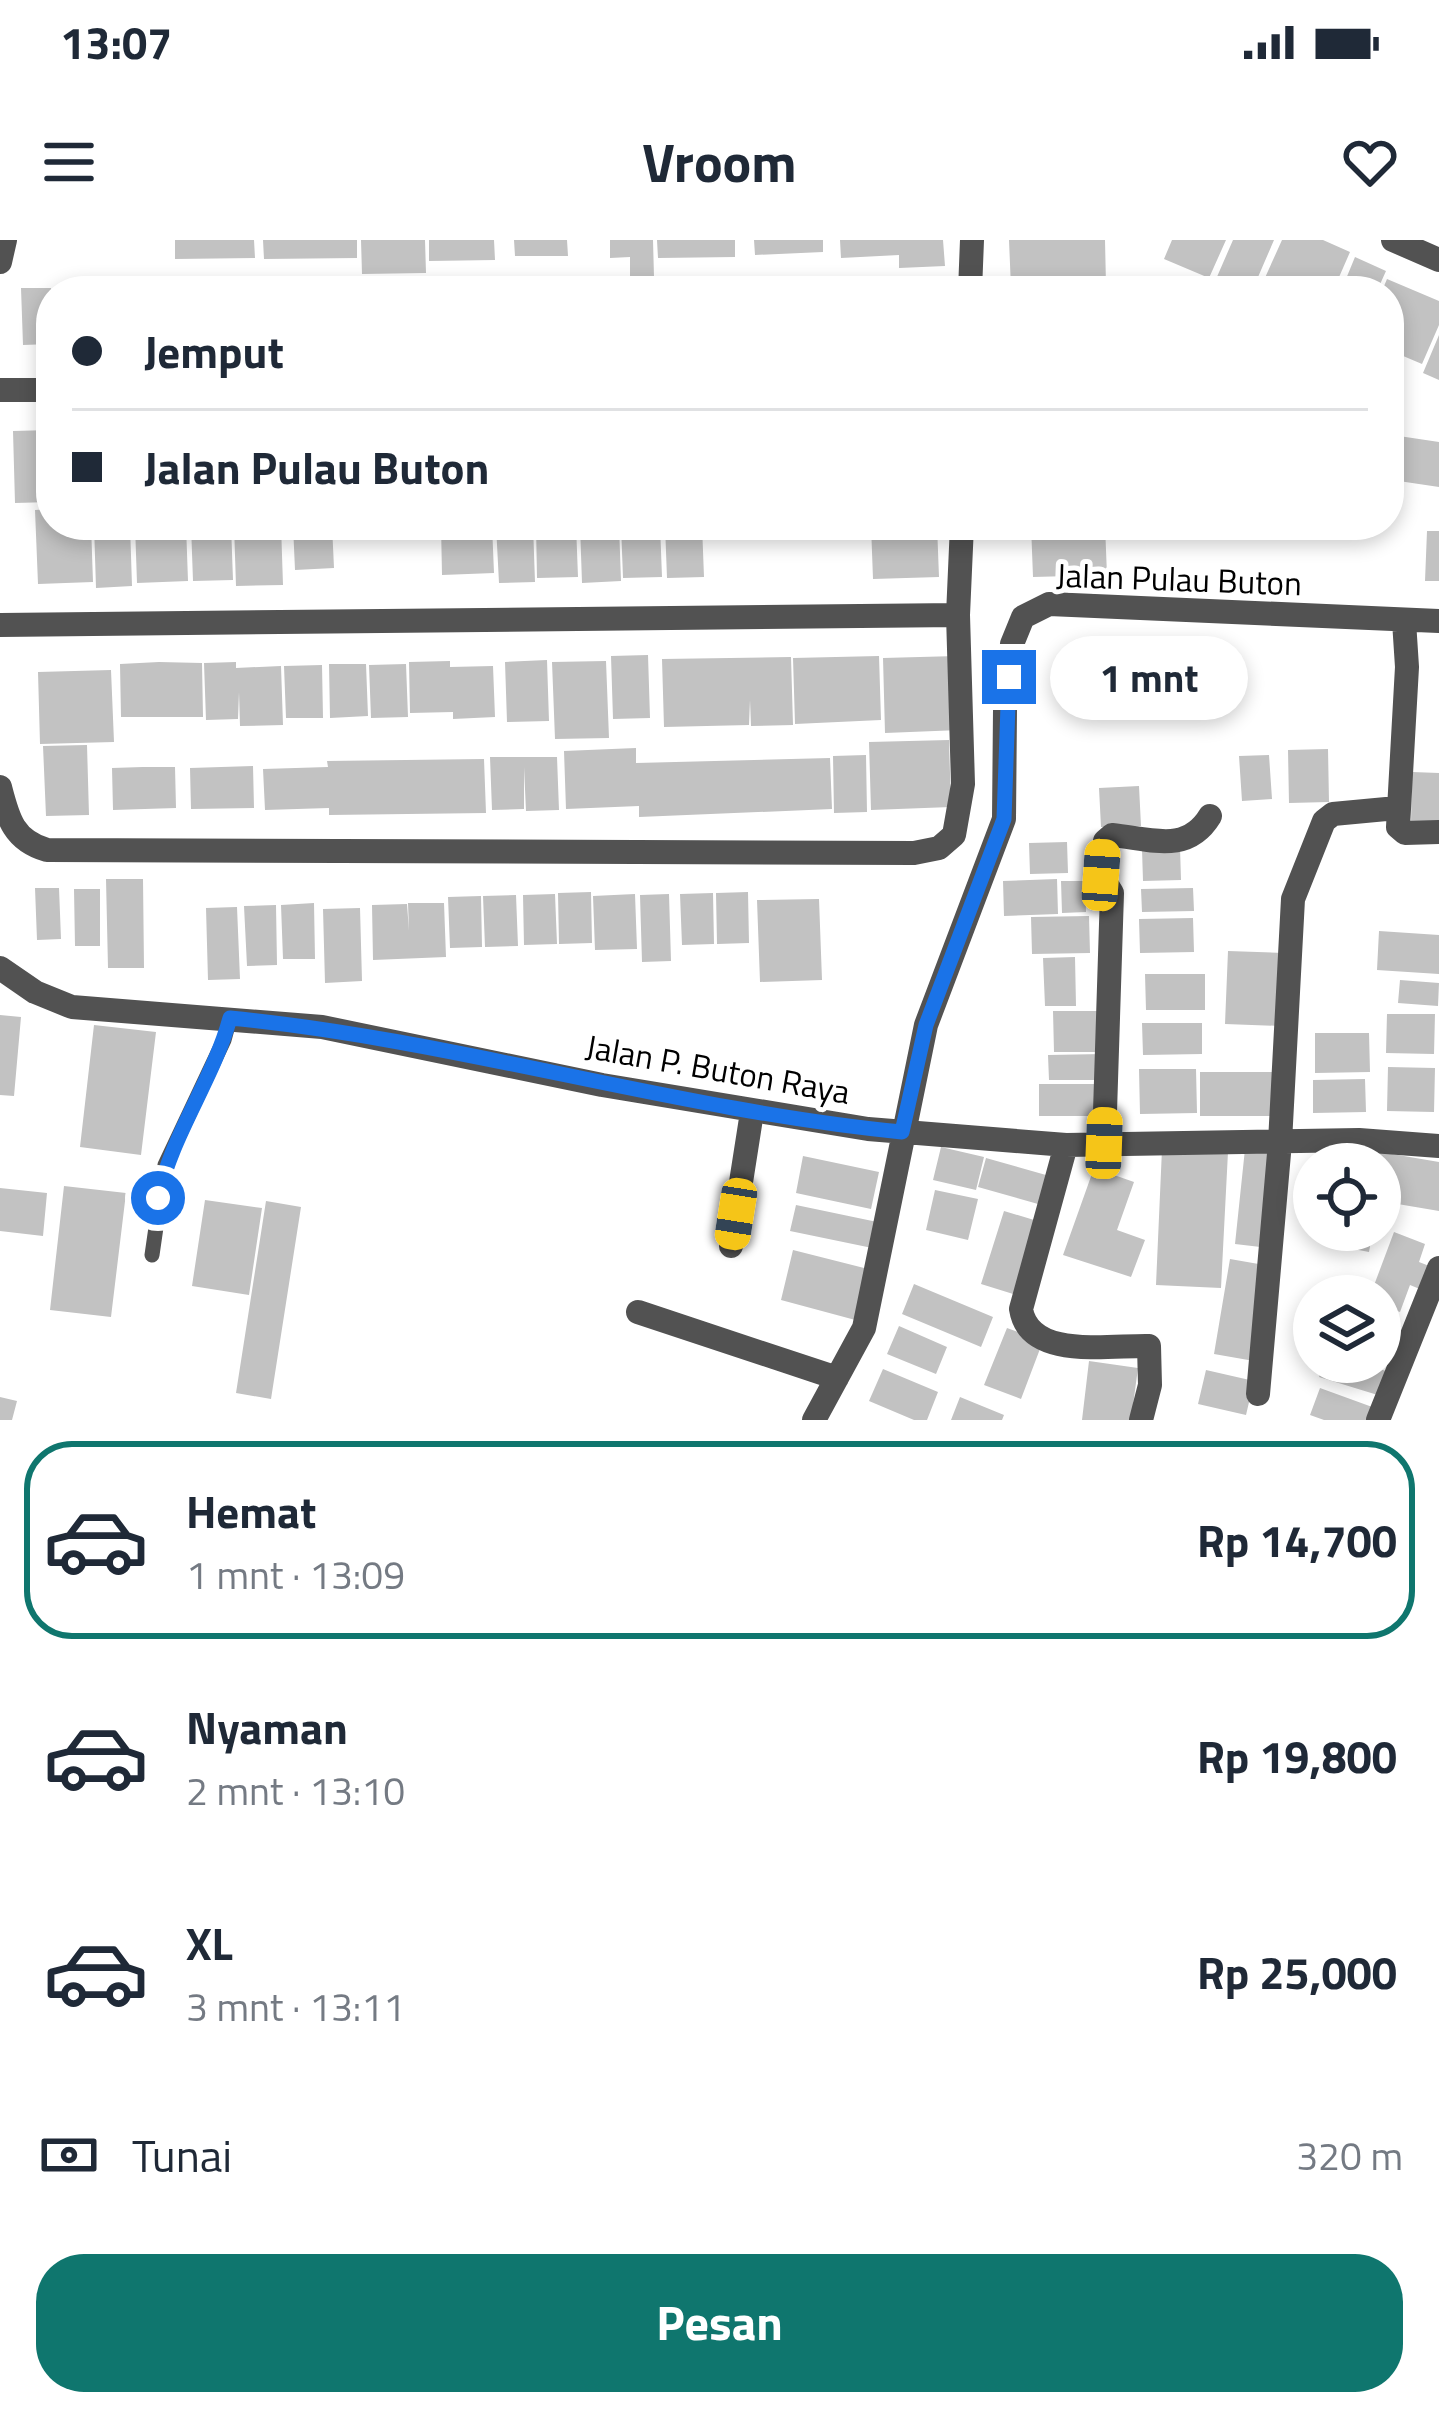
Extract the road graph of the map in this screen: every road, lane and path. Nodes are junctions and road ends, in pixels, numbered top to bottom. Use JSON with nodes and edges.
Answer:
{"nodes":[{"id":1,"x":4,"y":240,"type":"edge"},
{"id":2,"x":972,"y":240,"type":"edge"},
{"id":3,"x":1393,"y":240,"type":"edge"},
{"id":4,"x":1439,"y":260,"type":"edge"},
{"id":5,"x":0,"y":262,"type":"edge"},
{"id":6,"x":971,"y":276,"type":"edge"},
{"id":7,"x":0,"y":390,"type":"edge"},
{"id":8,"x":36,"y":390,"type":"edge"},
{"id":9,"x":961,"y":540,"type":"edge"},
{"id":10,"x":958,"y":615,"type":"junction"},
{"id":11,"x":1404,"y":621,"type":"junction"},
{"id":12,"x":1439,"y":622,"type":"edge"},
{"id":13,"x":0,"y":626,"type":"edge"},
{"id":14,"x":0,"y":787,"type":"edge"},
{"id":15,"x":1396,"y":808,"type":"junction"},
{"id":16,"x":1210,"y":816,"type":"dead end"},
{"id":17,"x":1439,"y":832,"type":"edge"},
{"id":18,"x":0,"y":968,"type":"edge"},
{"id":19,"x":230,"y":1018,"type":"junction"},
{"id":20,"x":752,"y":1112,"type":"junction"},
{"id":21,"x":902,"y":1132,"type":"junction"},
{"id":22,"x":1439,"y":1133,"type":"edge"},
{"id":23,"x":1280,"y":1142,"type":"junction"},
{"id":24,"x":1104,"y":1143,"type":"junction"},
{"id":25,"x":1066,"y":1145,"type":"junction"},
{"id":26,"x":1438,"y":1146,"type":"edge"},
{"id":27,"x":731,"y":1246,"type":"dead end"},
{"id":28,"x":152,"y":1255,"type":"dead end"},
{"id":29,"x":1437,"y":1277,"type":"edge"},
{"id":30,"x":638,"y":1312,"type":"dead end"},
{"id":31,"x":837,"y":1378,"type":"junction"},
{"id":32,"x":1258,"y":1394,"type":"dead end"},
{"id":33,"x":814,"y":1420,"type":"edge"},
{"id":34,"x":1141,"y":1420,"type":"edge"},
{"id":35,"x":1378,"y":1420,"type":"edge"}],
"edges":[{"from":1,"to":5,"type":"street"},
{"from":2,"to":6,"type":"street"},
{"from":3,"to":4,"type":"street"},
{"from":7,"to":8,"type":"street"},
{"from":9,"to":10,"type":"street"},
{"from":10,"to":13,"type":"street"},
{"from":10,"to":14,"type":"street"},
{"from":11,"to":12,"type":"street","name":"Jalan Pulau Buton"},
{"from":11,"to":15,"type":"street"},
{"from":11,"to":21,"type":"street","name":"Jalan Pulau Buton"},
{"from":15,"to":17,"type":"street"},
{"from":15,"to":23,"type":"street"},
{"from":16,"to":24,"type":"street"},
{"from":18,"to":19,"type":"street","name":"Jalan P. Buton Raya"},
{"from":19,"to":20,"type":"street","name":"Jalan P. Buton Raya"},
{"from":19,"to":28,"type":"lane"},
{"from":20,"to":21,"type":"street","name":"Jalan P. Buton Raya"},
{"from":20,"to":27,"type":"street"},
{"from":21,"to":25,"type":"street","name":"Jalan P. Buton Raya"},
{"from":21,"to":31,"type":"street"},
{"from":22,"to":26,"type":"street"},
{"from":23,"to":24,"type":"street","name":"Jalan P. Buton Raya"},
{"from":23,"to":26,"type":"street","name":"Jalan P. Buton Raya"},
{"from":23,"to":32,"type":"street"},
{"from":24,"to":25,"type":"street","name":"Jalan P. Buton Raya"},
{"from":25,"to":34,"type":"street"},
{"from":29,"to":35,"type":"street"},
{"from":30,"to":31,"type":"street"},
{"from":31,"to":33,"type":"street"}]}
